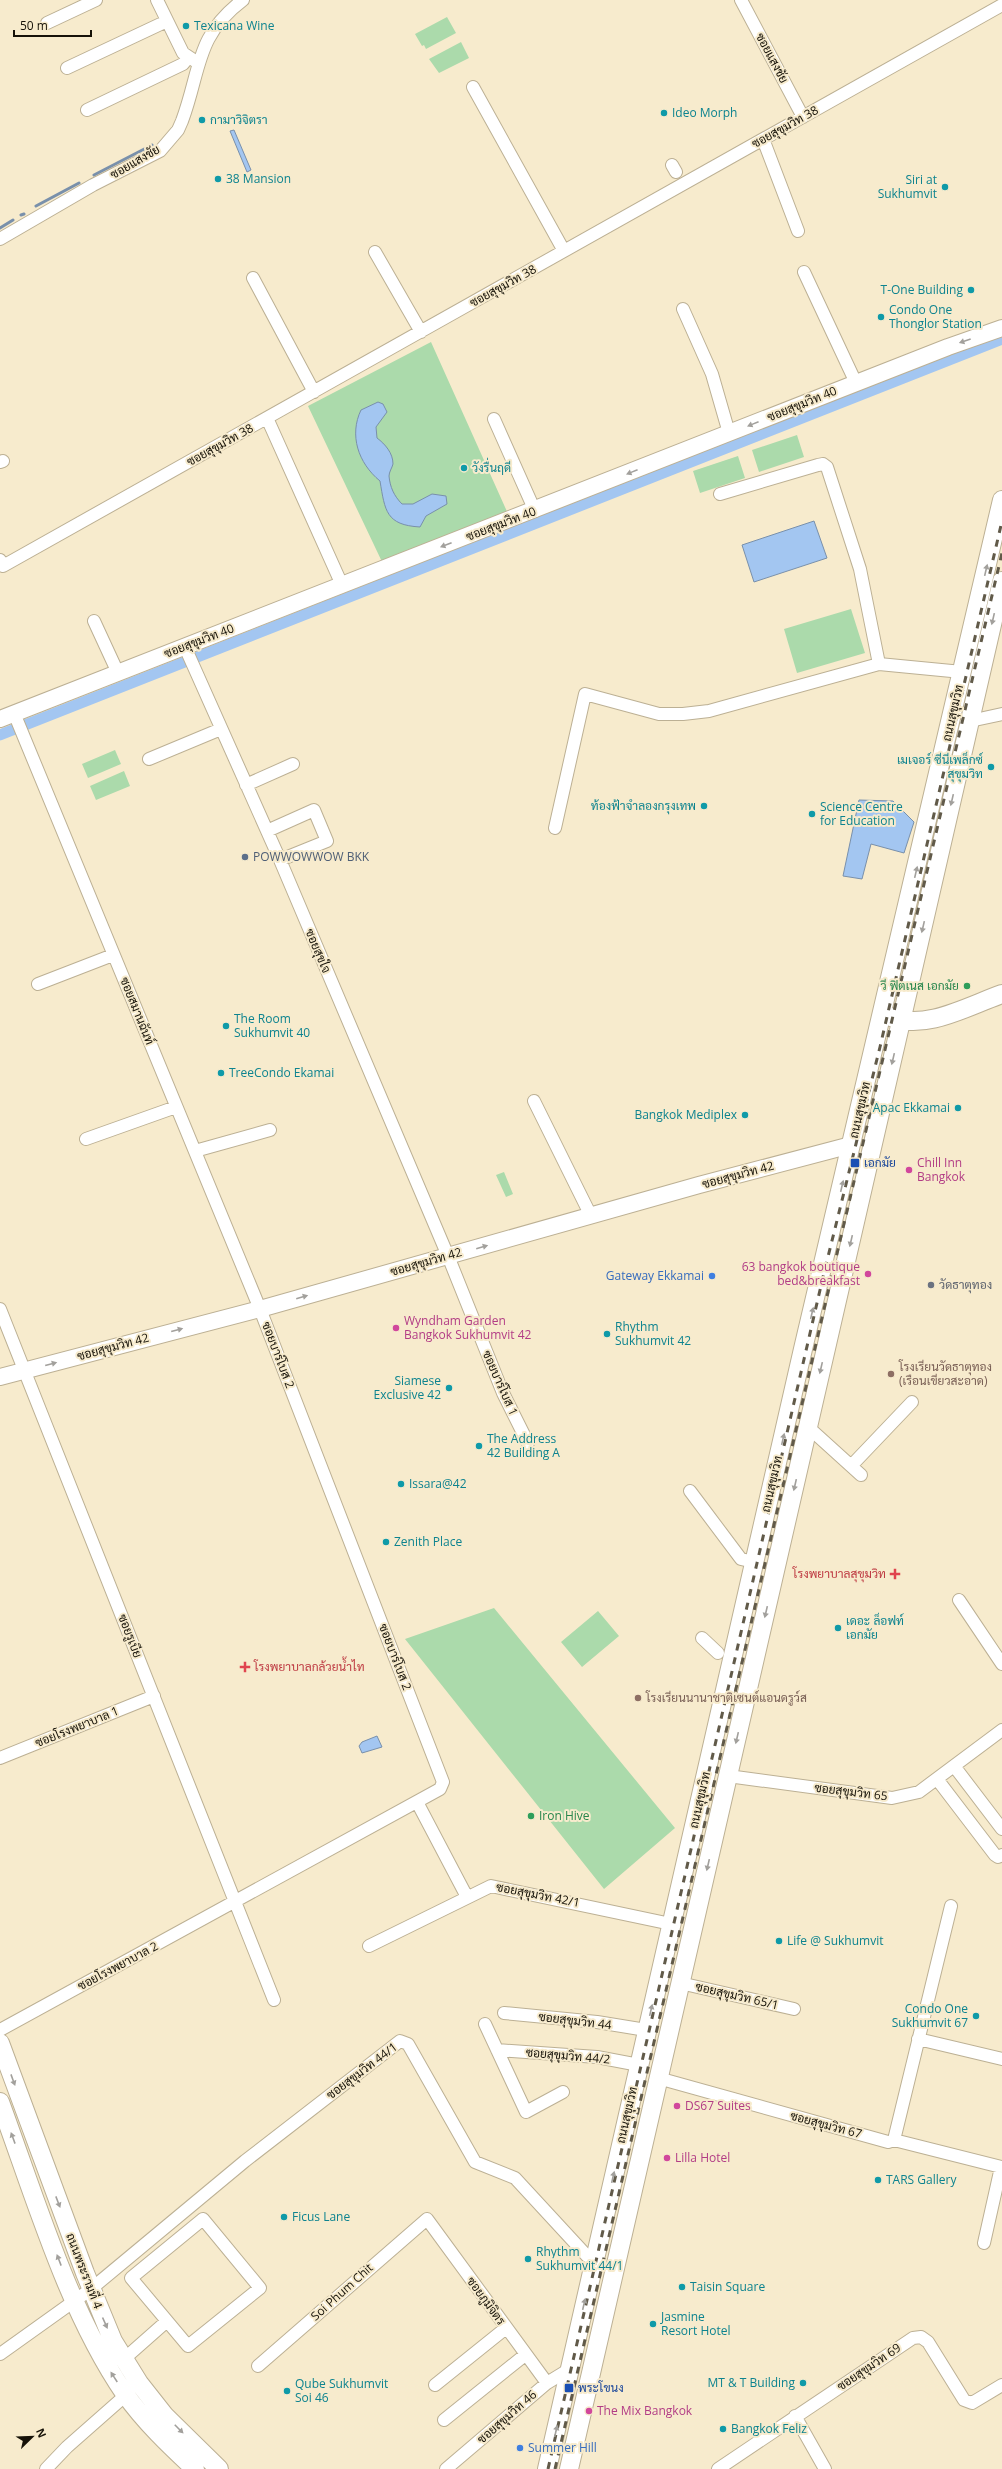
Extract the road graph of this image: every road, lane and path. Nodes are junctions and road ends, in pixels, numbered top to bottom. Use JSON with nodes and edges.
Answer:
{"nodes":[{"id":1,"x":96,"y":0,"type":"edge"},
{"id":2,"x":157,"y":0,"type":"edge"},
{"id":3,"x":243,"y":0,"type":"edge"},
{"id":4,"x":741,"y":0,"type":"edge"},
{"id":5,"x":1002,"y":5,"type":"edge"},
{"id":6,"x":167,"y":21,"type":"junction"},
{"id":7,"x":47,"y":22,"type":"dead end"},
{"id":8,"x":193,"y":60,"type":"junction"},
{"id":9,"x":67,"y":68,"type":"dead end"},
{"id":10,"x":473,"y":87,"type":"dead end"},
{"id":11,"x":87,"y":110,"type":"dead end"},
{"id":12,"x":803,"y":117,"type":"junction"},
{"id":13,"x":763,"y":139,"type":"junction"},
{"id":14,"x":798,"y":231,"type":"dead end"},
{"id":15,"x":0,"y":239,"type":"edge"},
{"id":16,"x":564,"y":251,"type":"junction"},
{"id":17,"x":375,"y":252,"type":"dead end"},
{"id":18,"x":804,"y":272,"type":"dead end"},
{"id":19,"x":253,"y":278,"type":"dead end"},
{"id":20,"x":683,"y":309,"type":"dead end"},
{"id":21,"x":1002,"y":328,"type":"edge"},
{"id":22,"x":421,"y":332,"type":"junction"},
{"id":23,"x":856,"y":383,"type":"junction"},
{"id":24,"x":314,"y":392,"type":"junction"},
{"id":25,"x":267,"y":418,"type":"junction"},
{"id":26,"x":494,"y":419,"type":"dead end"},
{"id":27,"x":729,"y":433,"type":"junction"},
{"id":28,"x":720,"y":494,"type":"dead end"},
{"id":29,"x":1002,"y":500,"type":"edge"},
{"id":30,"x":535,"y":511,"type":"junction"},
{"id":31,"x":2,"y":563,"type":"edge"},
{"id":32,"x":1002,"y":581,"type":"edge"},
{"id":33,"x":342,"y":585,"type":"junction"},
{"id":34,"x":94,"y":621,"type":"dead end"},
{"id":35,"x":188,"y":655,"type":"junction"},
{"id":36,"x":879,"y":664,"type":"junction"},
{"id":37,"x":962,"y":672,"type":"junction"},
{"id":38,"x":118,"y":673,"type":"junction"},
{"id":39,"x":1002,"y":714,"type":"edge"},
{"id":40,"x":10,"y":717,"type":"edge"},
{"id":41,"x":952,"y":717,"type":"junction"},
{"id":42,"x":970,"y":721,"type":"junction"},
{"id":43,"x":221,"y":729,"type":"junction"},
{"id":44,"x":149,"y":759,"type":"dead end"},
{"id":45,"x":293,"y":764,"type":"dead end"},
{"id":46,"x":246,"y":785,"type":"junction"},
{"id":47,"x":554,"y":828,"type":"dead end"},
{"id":48,"x":267,"y":831,"type":"junction"},
{"id":49,"x":280,"y":860,"type":"junction"},
{"id":50,"x":113,"y":955,"type":"junction"},
{"id":51,"x":38,"y":984,"type":"dead end"},
{"id":52,"x":1002,"y":994,"type":"edge"},
{"id":53,"x":882,"y":1013,"type":"junction"},
{"id":54,"x":902,"y":1021,"type":"junction"},
{"id":55,"x":534,"y":1101,"type":"dead end"},
{"id":56,"x":176,"y":1107,"type":"junction"},
{"id":57,"x":270,"y":1130,"type":"dead end"},
{"id":58,"x":86,"y":1139,"type":"dead end"},
{"id":59,"x":852,"y":1145,"type":"junction"},
{"id":60,"x":872,"y":1149,"type":"junction"},
{"id":61,"x":195,"y":1151,"type":"junction"},
{"id":62,"x":590,"y":1216,"type":"junction"},
{"id":63,"x":448,"y":1256,"type":"junction"},
{"id":64,"x":0,"y":1309,"type":"edge"},
{"id":65,"x":260,"y":1309,"type":"junction"},
{"id":66,"x":24,"y":1371,"type":"junction"},
{"id":67,"x":0,"y":1377,"type":"edge"},
{"id":68,"x":912,"y":1402,"type":"dead end"},
{"id":69,"x":808,"y":1427,"type":"junction"},
{"id":70,"x":528,"y":1443,"type":"dead end"},
{"id":71,"x":851,"y":1466,"type":"junction"},
{"id":72,"x":861,"y":1475,"type":"dead end"},
{"id":73,"x":690,"y":1491,"type":"dead end"},
{"id":74,"x":768,"y":1504,"type":"junction"},
{"id":75,"x":789,"y":1510,"type":"junction"},
{"id":76,"x":754,"y":1562,"type":"junction"},
{"id":77,"x":959,"y":1600,"type":"dead end"},
{"id":78,"x":702,"y":1638,"type":"dead end"},
{"id":79,"x":718,"y":1653,"type":"dead end"},
{"id":80,"x":1002,"y":1664,"type":"edge"},
{"id":81,"x":154,"y":1696,"type":"junction"},
{"id":82,"x":1002,"y":1730,"type":"edge"},
{"id":83,"x":0,"y":1758,"type":"edge"},
{"id":84,"x":954,"y":1766,"type":"junction"},
{"id":85,"x":728,"y":1776,"type":"junction"},
{"id":86,"x":937,"y":1779,"type":"junction"},
{"id":87,"x":417,"y":1802,"type":"junction"},
{"id":88,"x":1002,"y":1829,"type":"edge"},
{"id":89,"x":1002,"y":1855,"type":"edge"},
{"id":90,"x":467,"y":1897,"type":"junction"},
{"id":91,"x":236,"y":1901,"type":"junction"},
{"id":92,"x":951,"y":1906,"type":"dead end"},
{"id":93,"x":671,"y":1924,"type":"junction"},
{"id":94,"x":369,"y":1946,"type":"dead end"},
{"id":95,"x":680,"y":1983,"type":"junction"},
{"id":96,"x":274,"y":2000,"type":"dead end"},
{"id":97,"x":794,"y":2009,"type":"dead end"},
{"id":98,"x":504,"y":2013,"type":"dead end"},
{"id":99,"x":484,"y":2024,"type":"dead end"},
{"id":100,"x":0,"y":2030,"type":"edge"},
{"id":101,"x":646,"y":2030,"type":"junction"},
{"id":102,"x":918,"y":2039,"type":"junction"},
{"id":103,"x":0,"y":2043,"type":"edge"},
{"id":104,"x":497,"y":2050,"type":"junction"},
{"id":105,"x":1002,"y":2059,"type":"edge"},
{"id":106,"x":639,"y":2065,"type":"junction"},
{"id":107,"x":658,"y":2078,"type":"junction"},
{"id":108,"x":563,"y":2092,"type":"dead end"},
{"id":109,"x":0,"y":2102,"type":"edge"},
{"id":110,"x":894,"y":2140,"type":"junction"},
{"id":111,"x":427,"y":2219,"type":"joint"},
{"id":112,"x":984,"y":2242,"type":"dead end"},
{"id":113,"x":594,"y":2258,"type":"junction"},
{"id":114,"x":91,"y":2289,"type":"junction"},
{"id":115,"x":75,"y":2301,"type":"junction"},
{"id":116,"x":167,"y":2321,"type":"junction"},
{"id":117,"x":506,"y":2328,"type":"junction"},
{"id":118,"x":0,"y":2354,"type":"edge"},
{"id":119,"x":525,"y":2355,"type":"junction"},
{"id":120,"x":124,"y":2359,"type":"junction"},
{"id":121,"x":258,"y":2366,"type":"dead end"},
{"id":122,"x":570,"y":2369,"type":"junction"},
{"id":123,"x":547,"y":2382,"type":"junction"},
{"id":124,"x":435,"y":2385,"type":"dead end"},
{"id":125,"x":1002,"y":2385,"type":"edge"},
{"id":126,"x":126,"y":2395,"type":"junction"},
{"id":127,"x":795,"y":2416,"type":"junction"},
{"id":128,"x":444,"y":2420,"type":"dead end"},
{"id":129,"x":46,"y":2469,"type":"edge"},
{"id":130,"x":196,"y":2469,"type":"edge"},
{"id":131,"x":218,"y":2469,"type":"edge"},
{"id":132,"x":446,"y":2469,"type":"edge"},
{"id":133,"x":547,"y":2469,"type":"edge"},
{"id":134,"x":569,"y":2469,"type":"edge"},
{"id":135,"x":718,"y":2469,"type":"edge"},
{"id":136,"x":825,"y":2469,"type":"edge"}],
"edges":[{"from":1,"to":7,"type":"street"},
{"from":2,"to":6,"type":"street"},
{"from":3,"to":8,"type":"street","name":"ซอยแสงชัย"},
{"from":4,"to":12,"type":"street","name":"ซอยแสงชัย"},
{"from":5,"to":12,"type":"street","name":"ซอยสุขุมวิท 38"},
{"from":6,"to":8,"type":"street"},
{"from":6,"to":9,"type":"street"},
{"from":8,"to":11,"type":"street"},
{"from":8,"to":15,"type":"street","name":"ซอยแสงชัย"},
{"from":10,"to":16,"type":"street"},
{"from":12,"to":13,"type":"street","name":"ซอยสุขุมวิท 38"},
{"from":13,"to":14,"type":"street"},
{"from":13,"to":16,"type":"street","name":"ซอยสุขุมวิท 38"},
{"from":16,"to":22,"type":"street","name":"ซอยสุขุมวิท 38"},
{"from":17,"to":22,"type":"street"},
{"from":18,"to":23,"type":"street"},
{"from":19,"to":24,"type":"street"},
{"from":20,"to":27,"type":"street"},
{"from":21,"to":23,"type":"street","name":"ซอยสุขุมวิท 40","one_way":true},
{"from":22,"to":24,"type":"street","name":"ซอยสุขุมวิท 38"},
{"from":23,"to":27,"type":"street","name":"ซอยสุขุมวิท 40","one_way":true},
{"from":24,"to":25,"type":"street","name":"ซอยสุขุมวิท 38"},
{"from":25,"to":31,"type":"street","name":"ซอยสุขุมวิท 38"},
{"from":25,"to":33,"type":"street"},
{"from":26,"to":30,"type":"street"},
{"from":27,"to":30,"type":"street","name":"ซอยสุขุมวิท 40","one_way":true},
{"from":28,"to":36,"type":"street"},
{"from":37,"to":29,"type":"main road","name":"ถนนสุขุมวิท","one_way":true},
{"from":30,"to":33,"type":"street","name":"ซอยสุขุมวิท 40","one_way":true},
{"from":32,"to":42,"type":"main road","name":"ถนนสุขุมวิท","one_way":true},
{"from":33,"to":35,"type":"street","name":"ซอยสุขุมวิท 40"},
{"from":34,"to":38,"type":"street"},
{"from":35,"to":38,"type":"street","name":"ซอยสุขุมวิท 40"},
{"from":35,"to":43,"type":"street","name":"ซอยสุขใจ"},
{"from":36,"to":37,"type":"street"},
{"from":36,"to":47,"type":"street"},
{"from":37,"to":41,"type":"main road","name":"ถนนสุขุมวิท"},
{"from":38,"to":40,"type":"street","name":"ซอยสุขุมวิท 40"},
{"from":39,"to":42,"type":"street"},
{"from":40,"to":50,"type":"street","name":"ซอยสมานฉันท์"},
{"from":41,"to":42,"type":"main road"},
{"from":53,"to":41,"type":"main road","name":"ถนนสุขุมวิท","one_way":true},
{"from":42,"to":54,"type":"main road","name":"ถนนสุขุมวิท","one_way":true},
{"from":43,"to":44,"type":"street"},
{"from":43,"to":46,"type":"street","name":"ซอยสุขใจ"},
{"from":45,"to":46,"type":"street"},
{"from":46,"to":48,"type":"street","name":"ซอยสุขใจ"},
{"from":48,"to":49,"type":"street","name":"ซอยสุขใจ"},
{"from":48,"to":49,"type":"street"},
{"from":49,"to":63,"type":"street","name":"ซอยสุขใจ"},
{"from":50,"to":51,"type":"street"},
{"from":50,"to":56,"type":"street","name":"ซอยสมานฉันท์"},
{"from":52,"to":54,"type":"main road"},
{"from":53,"to":54,"type":"main road"},
{"from":53,"to":59,"type":"main road","name":"ถนนสุขุมวิท"},
{"from":54,"to":60,"type":"main road","name":"ถนนสุขุมวิท","one_way":true},
{"from":55,"to":62,"type":"street"},
{"from":56,"to":58,"type":"street"},
{"from":56,"to":61,"type":"street","name":"ซอยสมานฉันท์"},
{"from":57,"to":61,"type":"street"},
{"from":59,"to":60,"type":"main road"},
{"from":59,"to":62,"type":"street","name":"ซอยสุขุมวิท 42"},
{"from":74,"to":59,"type":"main road","name":"ถนนสุขุมวิท","one_way":true},
{"from":60,"to":69,"type":"main road","name":"ถนนสุขุมวิท","one_way":true},
{"from":61,"to":65,"type":"street","name":"ซอยสมานฉันท์"},
{"from":63,"to":62,"type":"street","name":"ซอยสุขุมวิท 42","one_way":true},
{"from":65,"to":63,"type":"street","name":"ซอยสุขุมวิท 42","one_way":true},
{"from":63,"to":70,"type":"street","name":"ซอยบาร์โบส 1"},
{"from":64,"to":66,"type":"street","name":"ซอยรูเบีย"},
{"from":66,"to":65,"type":"street","name":"ซอยสุขุมวิท 42","one_way":true},
{"from":65,"to":87,"type":"street","name":"ซอยบาร์โบส 2"},
{"from":66,"to":67,"type":"street","name":"ซอยสุขุมวิท 42"},
{"from":66,"to":81,"type":"street","name":"ซอยรูเบีย"},
{"from":68,"to":71,"type":"street"},
{"from":69,"to":71,"type":"street"},
{"from":69,"to":75,"type":"main road","name":"ถนนสุขุมวิท","one_way":true},
{"from":71,"to":72,"type":"street"},
{"from":73,"to":76,"type":"street"},
{"from":74,"to":75,"type":"main road"},
{"from":74,"to":76,"type":"main road","name":"ถนนสุขุมวิท"},
{"from":75,"to":85,"type":"main road","name":"ถนนสุขุมวิท","one_way":true},
{"from":76,"to":93,"type":"main road","name":"ถนนสุขุมวิท"},
{"from":77,"to":80,"type":"street"},
{"from":78,"to":79,"type":"street"},
{"from":81,"to":83,"type":"street","name":"ซอยโรงพยาบาล 1"},
{"from":81,"to":91,"type":"street","name":"ซอยรูเบีย"},
{"from":82,"to":84,"type":"street","name":"ซอยสุขุมวิท 65"},
{"from":84,"to":86,"type":"street","name":"ซอยสุขุมวิท 65"},
{"from":84,"to":88,"type":"street"},
{"from":85,"to":86,"type":"street","name":"ซอยสุขุมวิท 65"},
{"from":85,"to":95,"type":"main road","name":"ถนนสุขุมวิท","one_way":true},
{"from":86,"to":89,"type":"street"},
{"from":87,"to":90,"type":"street"},
{"from":87,"to":91,"type":"street","name":"ซอยบาร์โบส 2"},
{"from":90,"to":93,"type":"street","name":"ซอยสุขุมวิท 42/1"},
{"from":90,"to":94,"type":"street","name":"ซอยสุขุมวิท 42/1"},
{"from":91,"to":96,"type":"street","name":"ซอยรูเบีย"},
{"from":91,"to":100,"type":"street","name":"ซอยโรงพยาบาล 2"},
{"from":92,"to":102,"type":"street"},
{"from":101,"to":93,"type":"main road","name":"ถนนสุขุมวิท","one_way":true},
{"from":95,"to":97,"type":"street","name":"ซอยสุขุมวิท 65/1"},
{"from":95,"to":107,"type":"main road","name":"ถนนสุขุมวิท"},
{"from":98,"to":101,"type":"street","name":"ซอยสุขุมวิท 44"},
{"from":99,"to":104,"type":"street"},
{"from":101,"to":106,"type":"main road","name":"ถนนสุขุมวิท"},
{"from":102,"to":105,"type":"street"},
{"from":102,"to":110,"type":"street"},
{"from":103,"to":114,"type":"main road","name":"ถนนพระรามที่ 4","one_way":true},
{"from":104,"to":106,"type":"street","name":"ซอยสุขุมวิท 44/2"},
{"from":104,"to":108,"type":"street"},
{"from":106,"to":107,"type":"main road"},
{"from":113,"to":106,"type":"main road","name":"ถนนสุขุมวิท","one_way":true},
{"from":107,"to":110,"type":"street","name":"ซอยสุขุมวิท 67"},
{"from":107,"to":134,"type":"main road","name":"ถนนสุขุมวิท"},
{"from":115,"to":109,"type":"main road","name":"ถนนพระรามที่ 4","one_way":true},
{"from":110,"to":112,"type":"street","name":"ซอยสุขุมวิท 67"},
{"from":111,"to":117,"type":"street","name":"ซอยภูมิจิตร"},
{"from":111,"to":121,"type":"street","name":"Soi Phum Chit"},
{"from":113,"to":114,"type":"street","name":"ซอยสุขุมวิท 44/1"},
{"from":122,"to":113,"type":"main road","name":"ถนนสุขุมวิท","one_way":true},
{"from":114,"to":115,"type":"street"},
{"from":114,"to":120,"type":"main road","name":"ถนนพระรามที่ 4","one_way":true},
{"from":115,"to":118,"type":"street"},
{"from":126,"to":115,"type":"main road","name":"ถนนพระรามที่ 4","one_way":true},
{"from":116,"to":116,"type":"street"},
{"from":116,"to":120,"type":"street"},
{"from":117,"to":119,"type":"street","name":"ซอยภูมิจิตร"},
{"from":117,"to":124,"type":"street"},
{"from":119,"to":123,"type":"street","name":"ซอยภูมิจิตร"},
{"from":119,"to":128,"type":"street"},
{"from":120,"to":131,"type":"main road","name":"ถนนพระรามที่ 4","one_way":true},
{"from":122,"to":123,"type":"street","name":"ซอยสุขุมวิท 46"},
{"from":133,"to":122,"type":"main road","name":"ถนนสุขุมวิท","one_way":true},
{"from":123,"to":132,"type":"street","name":"ซอยสุขุมวิท 46"},
{"from":125,"to":127,"type":"street","name":"ซอยสุขุมวิท 69"},
{"from":126,"to":129,"type":"street"},
{"from":126,"to":130,"type":"main road","name":"ถนนพระรามที่ 4"},
{"from":127,"to":135,"type":"street","name":"ซอยสุขุมวิท 69"},
{"from":127,"to":136,"type":"street"}]}
